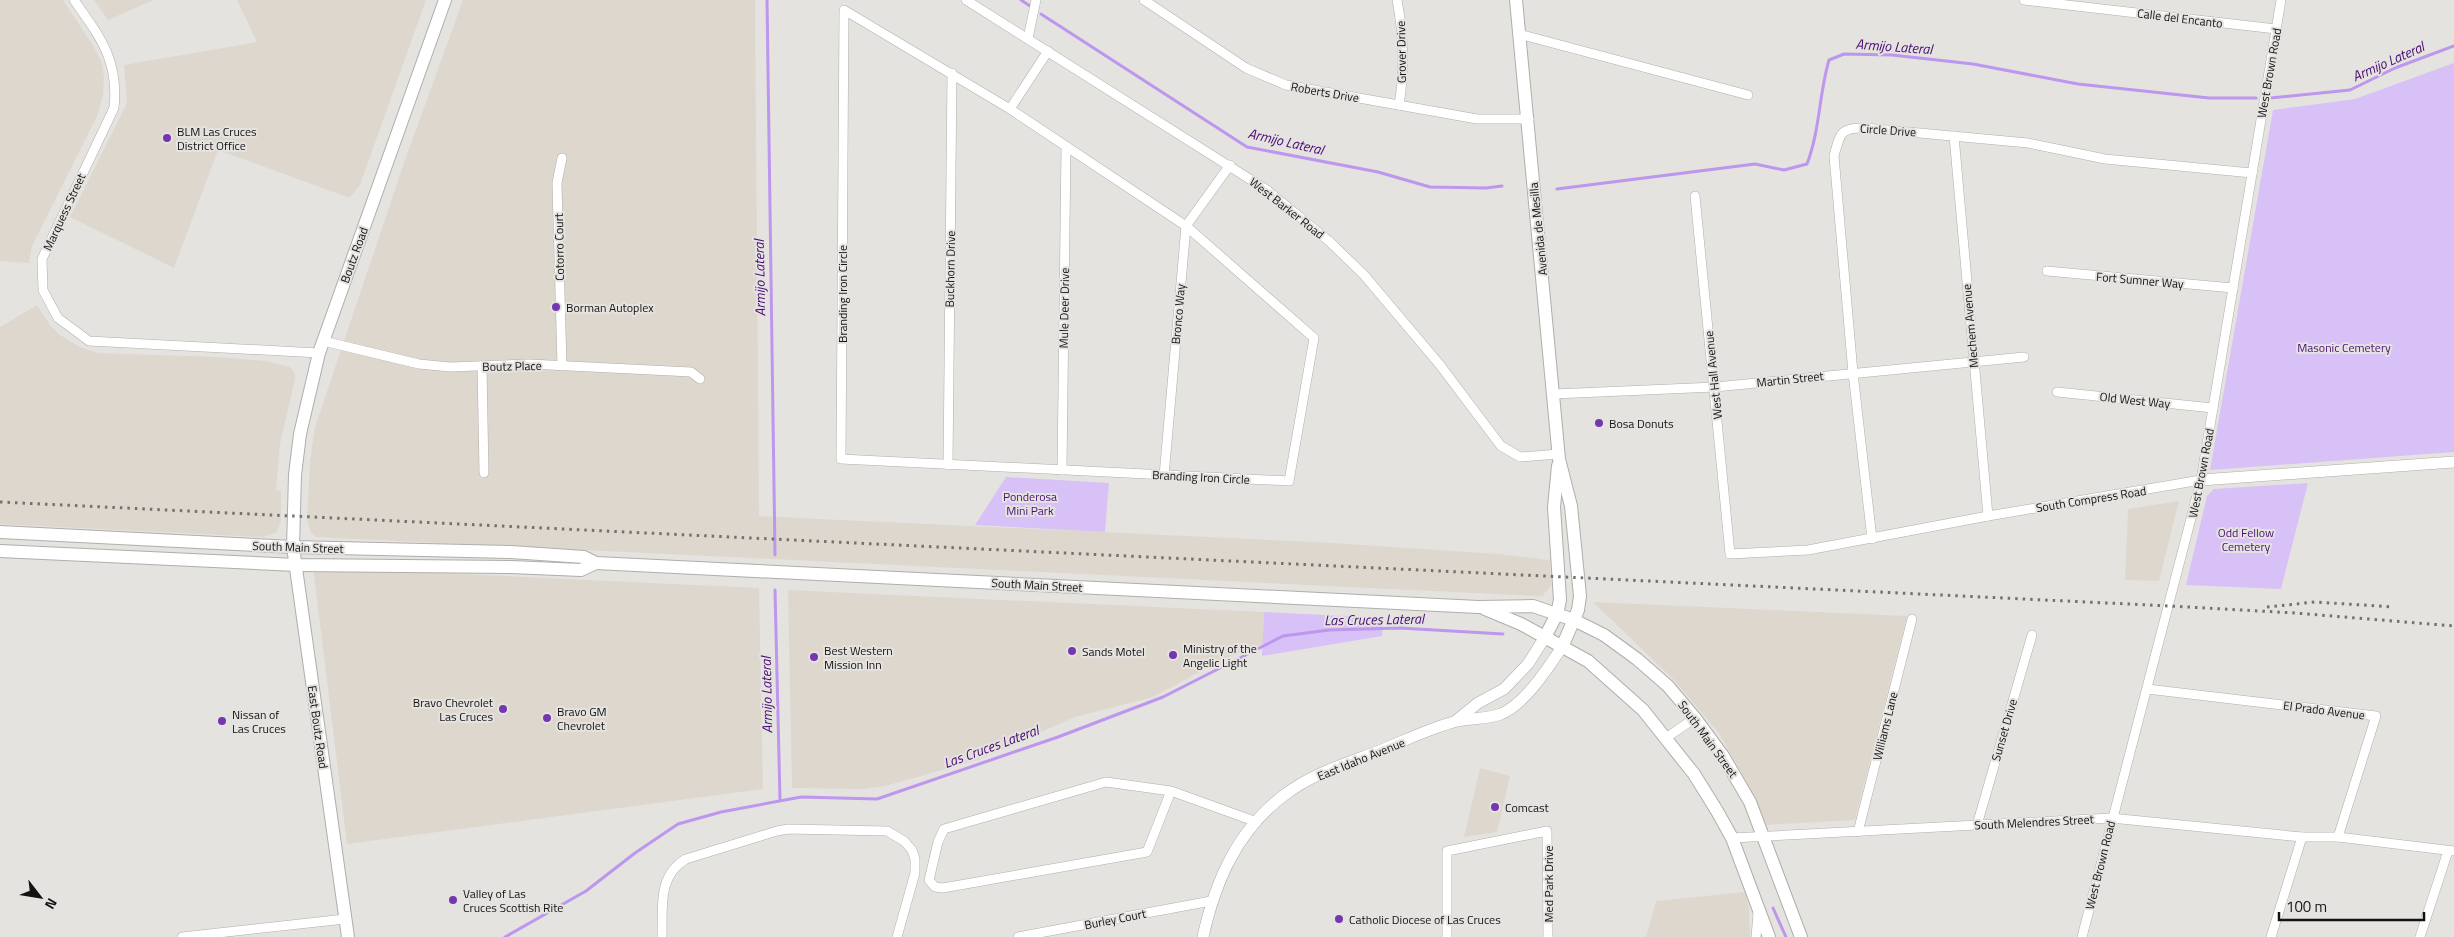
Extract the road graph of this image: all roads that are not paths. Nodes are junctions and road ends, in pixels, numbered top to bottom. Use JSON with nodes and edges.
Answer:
{"nodes":[{"id":1,"x":74,"y":0,"type":"edge"},
{"id":2,"x":445,"y":0,"type":"edge"},
{"id":3,"x":966,"y":0,"type":"edge"},
{"id":4,"x":1036,"y":0,"type":"edge"},
{"id":5,"x":1144,"y":0,"type":"edge"},
{"id":6,"x":1397,"y":0,"type":"edge"},
{"id":7,"x":1516,"y":0,"type":"edge"},
{"id":8,"x":2024,"y":0,"type":"edge"},
{"id":9,"x":2281,"y":0,"type":"edge"},
{"id":10,"x":2276,"y":29,"type":"junction"},
{"id":11,"x":1519,"y":34,"type":"junction"},
{"id":12,"x":1028,"y":38,"type":"junction"},
{"id":13,"x":1048,"y":51,"type":"junction"},
{"id":14,"x":952,"y":73,"type":"junction"},
{"id":15,"x":1748,"y":94,"type":"dead end"},
{"id":16,"x":1399,"y":105,"type":"junction"},
{"id":17,"x":1010,"y":109,"type":"junction"},
{"id":18,"x":1529,"y":119,"type":"junction"},
{"id":19,"x":1954,"y":136,"type":"junction"},
{"id":20,"x":1066,"y":147,"type":"junction"},
{"id":21,"x":562,"y":158,"type":"dead end"},
{"id":22,"x":1230,"y":165,"type":"junction"},
{"id":23,"x":2252,"y":173,"type":"junction"},
{"id":24,"x":1695,"y":196,"type":"dead end"},
{"id":25,"x":1186,"y":226,"type":"junction"},
{"id":26,"x":2047,"y":271,"type":"dead end"},
{"id":27,"x":2233,"y":288,"type":"junction"},
{"id":28,"x":324,"y":341,"type":"junction"},
{"id":29,"x":319,"y":353,"type":"junction"},
{"id":30,"x":2024,"y":357,"type":"dead end"},
{"id":31,"x":1973,"y":363,"type":"junction"},
{"id":32,"x":482,"y":366,"type":"junction"},
{"id":33,"x":562,"y":366,"type":"junction"},
{"id":34,"x":1853,"y":373,"type":"junction"},
{"id":35,"x":700,"y":380,"type":"dead end"},
{"id":36,"x":1715,"y":388,"type":"junction"},
{"id":37,"x":2057,"y":392,"type":"dead end"},
{"id":38,"x":1554,"y":394,"type":"junction"},
{"id":39,"x":2213,"y":408,"type":"junction"},
{"id":40,"x":1559,"y":456,"type":"junction"},
{"id":41,"x":2454,"y":462,"type":"edge"},
{"id":42,"x":948,"y":465,"type":"junction"},
{"id":43,"x":1062,"y":470,"type":"junction"},
{"id":44,"x":484,"y":473,"type":"dead end"},
{"id":45,"x":1164,"y":476,"type":"junction"},
{"id":46,"x":2201,"y":480,"type":"junction"},
{"id":47,"x":293,"y":516,"type":"joint"},
{"id":48,"x":1988,"y":516,"type":"junction"},
{"id":49,"x":0,"y":532,"type":"edge"},
{"id":50,"x":1872,"y":539,"type":"junction"},
{"id":51,"x":293,"y":547,"type":"junction"},
{"id":52,"x":0,"y":551,"type":"edge"},
{"id":53,"x":1730,"y":554,"type":"joint"},
{"id":54,"x":596,"y":563,"type":"junction"},
{"id":55,"x":296,"y":565,"type":"junction"},
{"id":56,"x":1478,"y":607,"type":"junction"},
{"id":57,"x":1557,"y":614,"type":"junction"},
{"id":58,"x":1912,"y":619,"type":"dead end"},
{"id":59,"x":1574,"y":620,"type":"junction"},
{"id":60,"x":2032,"y":635,"type":"dead end"},
{"id":61,"x":1545,"y":637,"type":"junction"},
{"id":62,"x":1562,"y":647,"type":"junction"},
{"id":63,"x":2147,"y":689,"type":"junction"},
{"id":64,"x":1695,"y":718,"type":"junction"},
{"id":65,"x":1456,"y":722,"type":"junction"},
{"id":66,"x":1666,"y":738,"type":"junction"},
{"id":67,"x":1171,"y":791,"type":"junction"},
{"id":68,"x":2112,"y":818,"type":"junction"},
{"id":69,"x":1254,"y":821,"type":"junction"},
{"id":70,"x":1977,"y":826,"type":"junction"},
{"id":71,"x":1858,"y":832,"type":"junction"},
{"id":72,"x":1762,"y":835,"type":"junction"},
{"id":73,"x":2302,"y":837,"type":"junction"},
{"id":74,"x":2338,"y":837,"type":"junction"},
{"id":75,"x":1732,"y":838,"type":"junction"},
{"id":76,"x":2451,"y":851,"type":"edge"},
{"id":77,"x":1211,"y":901,"type":"junction"},
{"id":78,"x":1758,"y":910,"type":"junction"},
{"id":79,"x":345,"y":919,"type":"junction"},
{"id":80,"x":182,"y":937,"type":"edge"},
{"id":81,"x":348,"y":937,"type":"edge"},
{"id":82,"x":662,"y":937,"type":"edge"},
{"id":83,"x":898,"y":937,"type":"edge"},
{"id":84,"x":1018,"y":937,"type":"edge"},
{"id":85,"x":1203,"y":937,"type":"edge"},
{"id":86,"x":1447,"y":937,"type":"edge"},
{"id":87,"x":1548,"y":937,"type":"edge"},
{"id":88,"x":1756,"y":937,"type":"edge"},
{"id":89,"x":1769,"y":937,"type":"edge"},
{"id":90,"x":1801,"y":937,"type":"edge"},
{"id":91,"x":2082,"y":937,"type":"edge"},
{"id":92,"x":2271,"y":937,"type":"edge"},
{"id":93,"x":2420,"y":937,"type":"edge"}],
"edges":[{"from":1,"to":29,"type":"street","name":"Marquess Street"},
{"from":2,"to":28,"type":"main road","name":"Boutz Road"},
{"from":3,"to":12,"type":"street","name":"West Barker Road"},
{"from":4,"to":12,"type":"street"},
{"from":5,"to":16,"type":"street","name":"Roberts Drive"},
{"from":6,"to":16,"type":"street","name":"Grover Drive"},
{"from":7,"to":11,"type":"main road","name":"Avenida de Mesilla"},
{"from":8,"to":10,"type":"street","name":"Calle del Encanto"},
{"from":9,"to":10,"type":"street","name":"West Brown Road"},
{"from":10,"to":23,"type":"street","name":"West Brown Road"},
{"from":11,"to":15,"type":"street"},
{"from":11,"to":18,"type":"main road","name":"Avenida de Mesilla"},
{"from":12,"to":13,"type":"street","name":"West Barker Road"},
{"from":13,"to":17,"type":"street"},
{"from":13,"to":22,"type":"street","name":"West Barker Road"},
{"from":14,"to":17,"type":"street","name":"Branding Iron Circle"},
{"from":14,"to":42,"type":"street","name":"Buckhorn Drive"},
{"from":14,"to":42,"type":"street","name":"Branding Iron Circle"},
{"from":16,"to":18,"type":"street","name":"Roberts Drive"},
{"from":17,"to":20,"type":"street","name":"Branding Iron Circle"},
{"from":18,"to":38,"type":"main road","name":"Avenida de Mesilla"},
{"from":19,"to":23,"type":"street","name":"Circle Drive"},
{"from":19,"to":31,"type":"street","name":"Mechem Avenue"},
{"from":19,"to":34,"type":"street","name":"Circle Drive"},
{"from":20,"to":25,"type":"street","name":"Branding Iron Circle"},
{"from":20,"to":43,"type":"street","name":"Mule Deer Drive"},
{"from":21,"to":33,"type":"street","name":"Cotorro Court"},
{"from":22,"to":25,"type":"street"},
{"from":22,"to":40,"type":"street","name":"West Barker Road"},
{"from":23,"to":27,"type":"street","name":"West Brown Road"},
{"from":24,"to":36,"type":"street","name":"West Hall Avenue"},
{"from":25,"to":45,"type":"street","name":"Bronco Way"},
{"from":25,"to":45,"type":"street","name":"Branding Iron Circle"},
{"from":26,"to":27,"type":"street","name":"Fort Sumner Way"},
{"from":27,"to":39,"type":"street","name":"West Brown Road"},
{"from":28,"to":29,"type":"main road","name":"Boutz Road"},
{"from":28,"to":32,"type":"street","name":"Boutz Place"},
{"from":29,"to":47,"type":"main road","name":"Boutz Road"},
{"from":30,"to":31,"type":"street","name":"Martin Street"},
{"from":31,"to":34,"type":"street","name":"Martin Street"},
{"from":31,"to":48,"type":"street","name":"Mechem Avenue"},
{"from":32,"to":33,"type":"street","name":"Boutz Place"},
{"from":32,"to":44,"type":"street"},
{"from":33,"to":35,"type":"street","name":"Boutz Place"},
{"from":34,"to":36,"type":"street","name":"Martin Street"},
{"from":34,"to":50,"type":"street","name":"Circle Drive"},
{"from":36,"to":38,"type":"street","name":"Martin Street"},
{"from":36,"to":53,"type":"street","name":"West Hall Avenue"},
{"from":37,"to":39,"type":"street","name":"Old West Way"},
{"from":38,"to":40,"type":"main road","name":"Avenida de Mesilla"},
{"from":39,"to":46,"type":"street","name":"West Brown Road"},
{"from":40,"to":57,"type":"main road","name":"Avenida de Mesilla"},
{"from":40,"to":59,"type":"main road","name":"Avenida de Mesilla"},
{"from":41,"to":46,"type":"street","name":"South Compress Road"},
{"from":42,"to":43,"type":"street","name":"Branding Iron Circle"},
{"from":43,"to":45,"type":"street","name":"Branding Iron Circle"},
{"from":46,"to":48,"type":"street","name":"South Compress Road"},
{"from":46,"to":63,"type":"street","name":"West Brown Road"},
{"from":47,"to":51,"type":"main road","name":"East Boutz Road"},
{"from":48,"to":50,"type":"street","name":"South Compress Road"},
{"from":49,"to":51,"type":"main road","name":"South Main Street"},
{"from":50,"to":53,"type":"street","name":"South Compress Road"},
{"from":51,"to":54,"type":"main road","name":"South Main Street"},
{"from":51,"to":55,"type":"main road","name":"East Boutz Road"},
{"from":52,"to":55,"type":"main road","name":"South Main Street"},
{"from":54,"to":55,"type":"main road","name":"South Main Street"},
{"from":54,"to":56,"type":"main road","name":"South Main Street"},
{"from":55,"to":79,"type":"main road","name":"East Boutz Road"},
{"from":56,"to":57,"type":"main road","name":"South Main Street"},
{"from":56,"to":61,"type":"main road","name":"South Main Street"},
{"from":57,"to":59,"type":"main road","name":"South Main Street"},
{"from":57,"to":61,"type":"main road","name":"Avenida de Mesilla"},
{"from":58,"to":71,"type":"street","name":"Williams Lane"},
{"from":59,"to":62,"type":"main road","name":"Avenida de Mesilla"},
{"from":59,"to":64,"type":"main road","name":"South Main Street"},
{"from":60,"to":70,"type":"street","name":"Sunset Drive"},
{"from":61,"to":62,"type":"main road","name":"South Main Street"},
{"from":61,"to":65,"type":"street","name":"East Idaho Avenue"},
{"from":62,"to":65,"type":"street","name":"East Idaho Avenue"},
{"from":62,"to":66,"type":"main road","name":"South Main Street"},
{"from":63,"to":68,"type":"street","name":"West Brown Road"},
{"from":63,"to":74,"type":"street","name":"El Prado Avenue"},
{"from":64,"to":66,"type":"street"},
{"from":64,"to":72,"type":"main road","name":"South Main Street"},
{"from":65,"to":69,"type":"street","name":"East Idaho Avenue"},
{"from":66,"to":75,"type":"main road","name":"South Main Street"},
{"from":67,"to":67,"type":"street"},
{"from":67,"to":69,"type":"street"},
{"from":68,"to":70,"type":"street","name":"South Melendres Street"},
{"from":68,"to":73,"type":"street","name":"South Melendres Street"},
{"from":68,"to":91,"type":"street","name":"West Brown Road"},
{"from":69,"to":77,"type":"street","name":"East Idaho Avenue"},
{"from":70,"to":71,"type":"street","name":"South Melendres Street"},
{"from":71,"to":72,"type":"street","name":"South Melendres Street"},
{"from":72,"to":75,"type":"street","name":"South Melendres Street"},
{"from":72,"to":90,"type":"main road","name":"South Main Street"},
{"from":73,"to":74,"type":"street","name":"South Melendres Street"},
{"from":73,"to":92,"type":"street"},
{"from":74,"to":76,"type":"street","name":"South Melendres Street"},
{"from":75,"to":78,"type":"main road","name":"South Main Street"},
{"from":76,"to":93,"type":"street"},
{"from":77,"to":84,"type":"street","name":"Burley Court"},
{"from":77,"to":85,"type":"street","name":"East Idaho Avenue"},
{"from":78,"to":88,"type":"street"},
{"from":78,"to":89,"type":"main road","name":"South Main Street"},
{"from":79,"to":80,"type":"street"},
{"from":79,"to":81,"type":"main road","name":"East Boutz Road"},
{"from":82,"to":83,"type":"street"},
{"from":86,"to":87,"type":"street","name":"Med Park Drive"}]}
